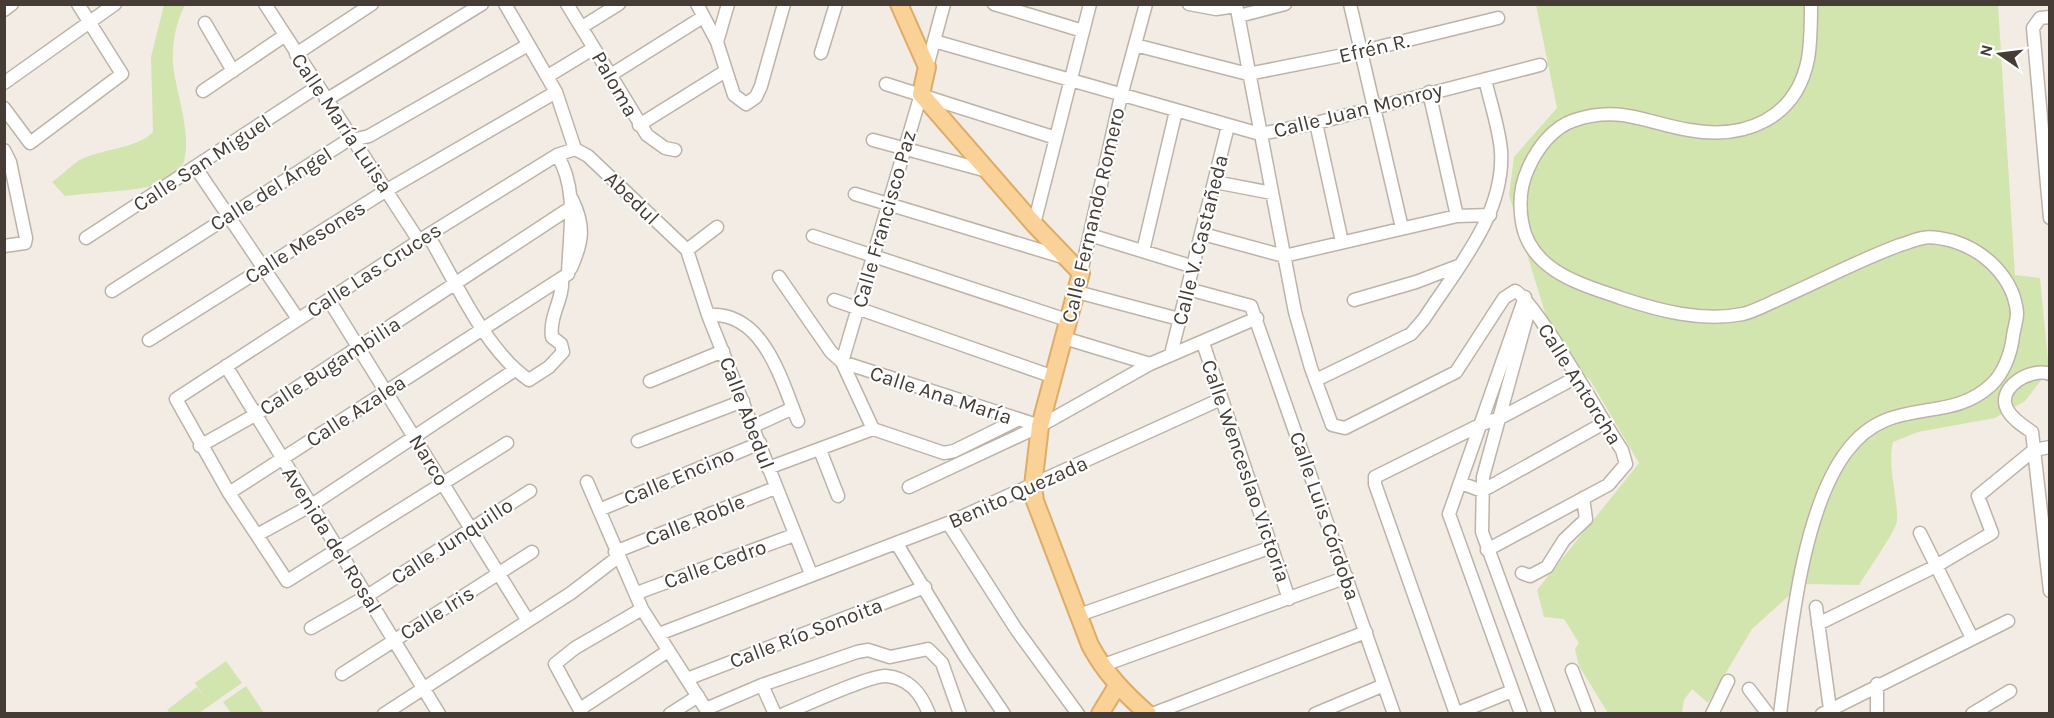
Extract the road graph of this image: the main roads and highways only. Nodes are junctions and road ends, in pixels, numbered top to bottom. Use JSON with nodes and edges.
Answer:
{"nodes":[{"id":1,"x":899,"y":4,"type":"edge"},
{"id":2,"x":1082,"y":273,"type":"joint"},
{"id":3,"x":1117,"y":686,"type":"junction"},
{"id":4,"x":1100,"y":714,"type":"edge"},
{"id":5,"x":1150,"y":714,"type":"edge"}],
"edges":[{"from":1,"to":2,"type":"main road","name":"Calle Francisco Paz"},
{"from":2,"to":3,"type":"main road","name":"Calle Fernando Romero"},
{"from":3,"to":4,"type":"main road"},
{"from":3,"to":5,"type":"main road"}]}
